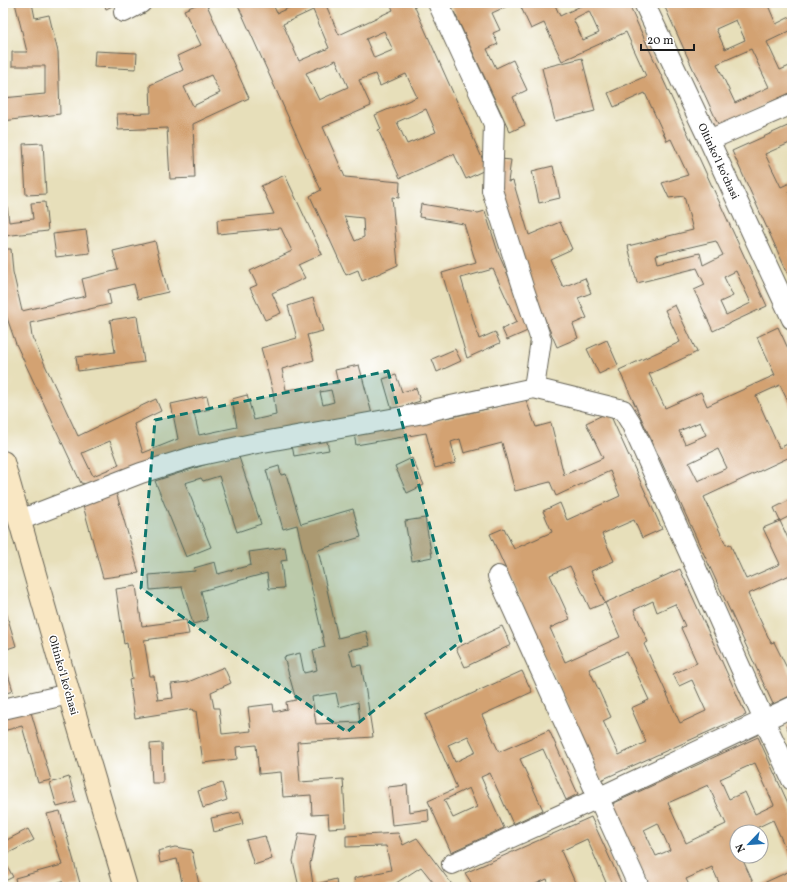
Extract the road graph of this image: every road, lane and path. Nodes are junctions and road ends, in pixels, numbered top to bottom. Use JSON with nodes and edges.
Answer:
{"nodes":[{"id":1,"x":438,"y":3,"type":"edge"},
{"id":2,"x":644,"y":3,"type":"edge"},
{"id":3,"x":792,"y":104,"type":"edge"},
{"id":4,"x":709,"y":140,"type":"junction"},
{"id":5,"x":792,"y":319,"type":"edge"},
{"id":6,"x":534,"y":388,"type":"junction"},
{"id":7,"x":3,"y":462,"type":"edge"},
{"id":8,"x":20,"y":520,"type":"junction"},
{"id":9,"x":498,"y":576,"type":"dead end"},
{"id":10,"x":69,"y":694,"type":"junction"},
{"id":11,"x":792,"y":707,"type":"edge"},
{"id":12,"x":3,"y":709,"type":"edge"},
{"id":13,"x":764,"y":720,"type":"junction"},
{"id":14,"x":792,"y":780,"type":"edge"},
{"id":15,"x":598,"y":798,"type":"junction"},
{"id":16,"x":452,"y":864,"type":"dead end"},
{"id":17,"x":126,"y":887,"type":"edge"},
{"id":18,"x":639,"y":887,"type":"edge"}],
"edges":[{"from":1,"to":6,"type":"street"},
{"from":2,"to":4,"type":"street","name":"Oltinkoʻl koʻchasi"},
{"from":3,"to":4,"type":"street"},
{"from":4,"to":5,"type":"street","name":"Oltinkoʻl koʻchasi"},
{"from":6,"to":8,"type":"street"},
{"from":6,"to":13,"type":"street"},
{"from":7,"to":8,"type":"main road","name":"Oltinkoʻl koʻchasi"},
{"from":8,"to":10,"type":"main road","name":"Oltinkoʻl koʻchasi"},
{"from":9,"to":15,"type":"street"},
{"from":10,"to":12,"type":"street"},
{"from":10,"to":17,"type":"main road","name":"Oltinkoʻl koʻchasi"},
{"from":11,"to":13,"type":"street"},
{"from":13,"to":14,"type":"street"},
{"from":13,"to":15,"type":"street"},
{"from":15,"to":16,"type":"street"},
{"from":15,"to":18,"type":"street"}]}
